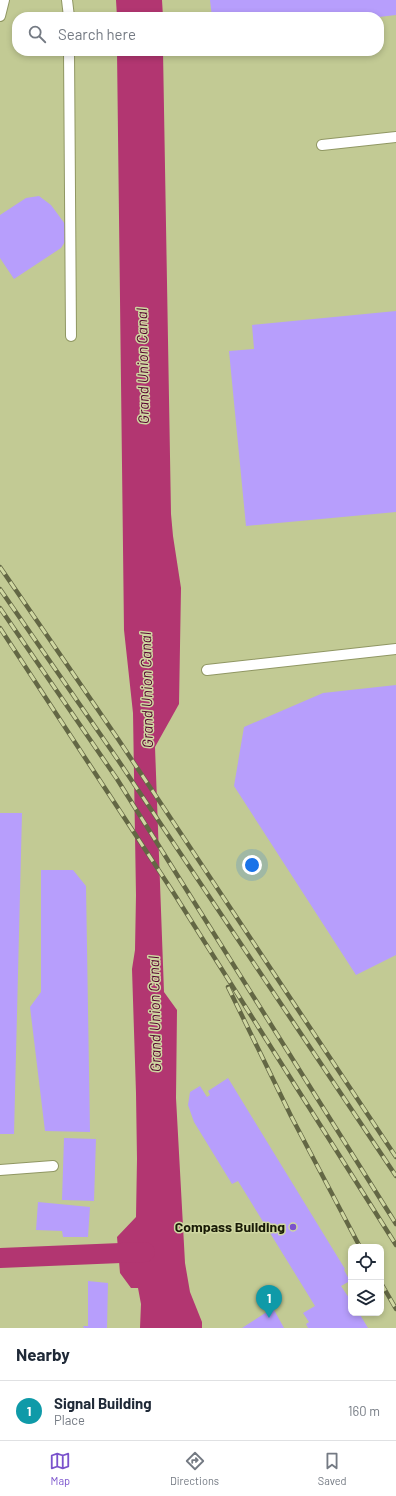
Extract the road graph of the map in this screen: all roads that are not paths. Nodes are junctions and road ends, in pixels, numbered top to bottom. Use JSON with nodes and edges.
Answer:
{"nodes":[{"id":1,"x":4,"y":0,"type":"edge"},
{"id":2,"x":67,"y":0,"type":"edge"},
{"id":3,"x":68,"y":12,"type":"edge"},
{"id":4,"x":0,"y":16,"type":"edge"},
{"id":5,"x":69,"y":56,"type":"edge"},
{"id":6,"x":396,"y":137,"type":"edge"},
{"id":7,"x":322,"y":145,"type":"dead end"},
{"id":8,"x":70,"y":336,"type":"dead end"},
{"id":9,"x":396,"y":648,"type":"edge"},
{"id":10,"x":207,"y":670,"type":"dead end"},
{"id":11,"x":53,"y":1166,"type":"dead end"},
{"id":12,"x":0,"y":1170,"type":"edge"}],
"edges":[{"from":1,"to":4,"type":"lane"},
{"from":2,"to":3,"type":"lane"},
{"from":5,"to":8,"type":"lane"},
{"from":6,"to":7,"type":"lane"},
{"from":9,"to":10,"type":"lane"},
{"from":11,"to":12,"type":"lane"}]}
